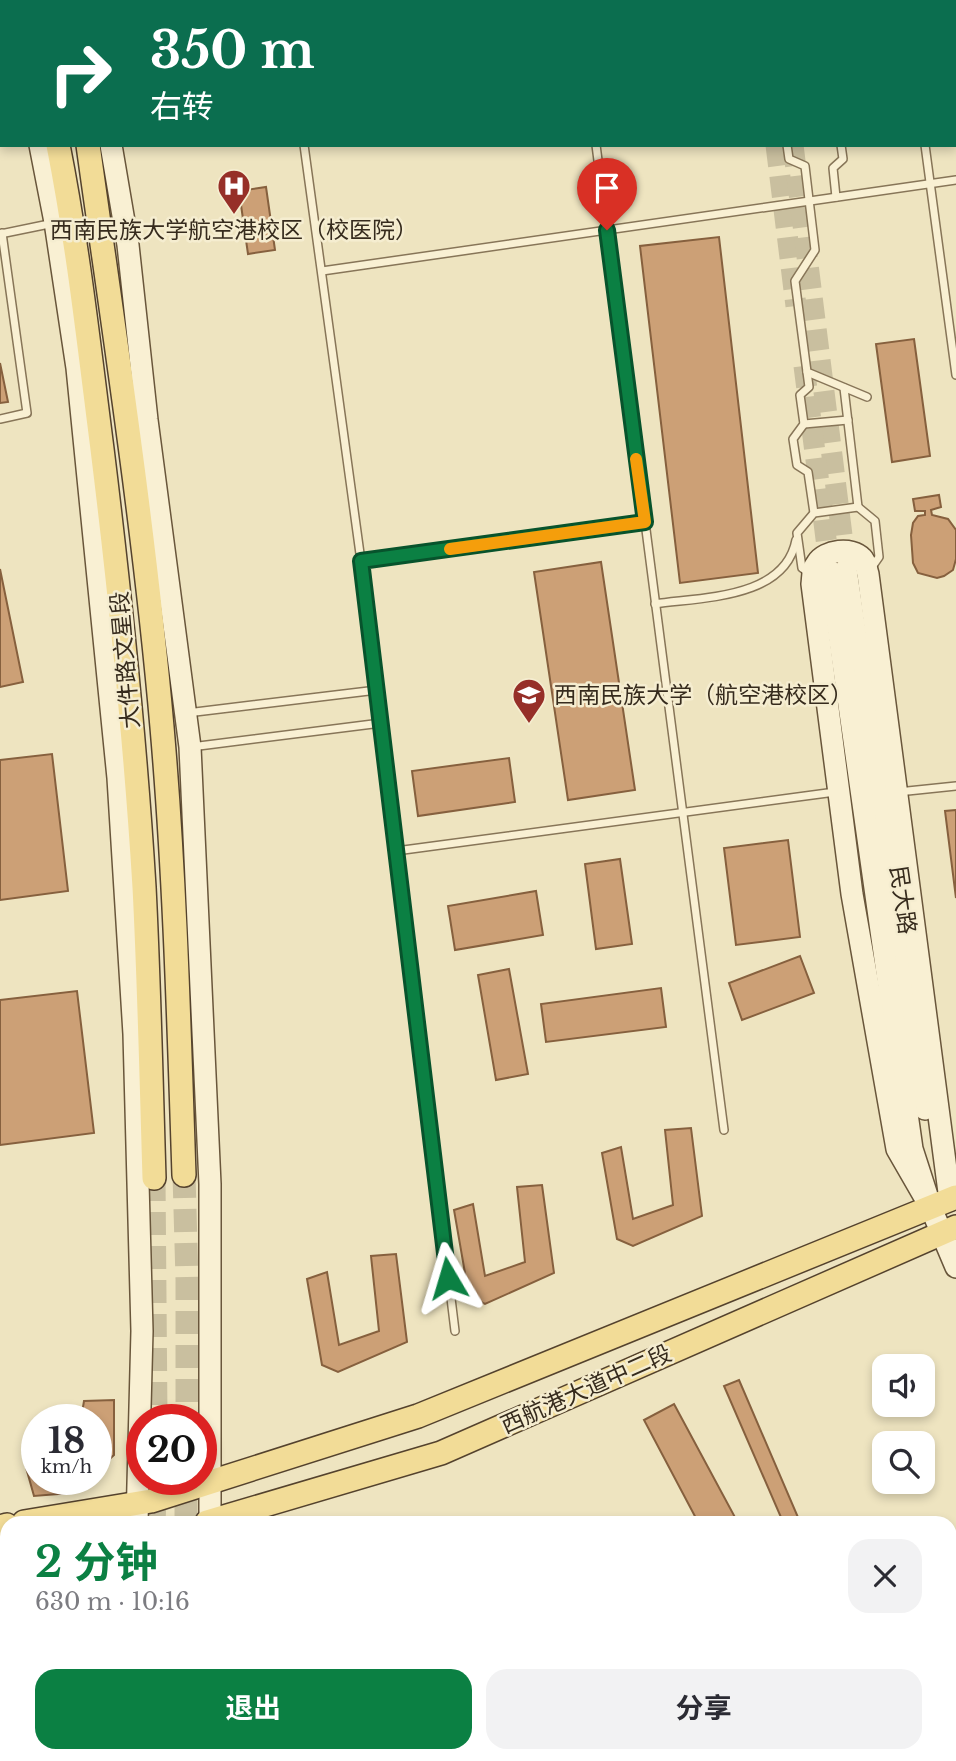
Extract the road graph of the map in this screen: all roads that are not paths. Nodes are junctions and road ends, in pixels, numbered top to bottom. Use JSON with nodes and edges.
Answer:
{"nodes":[{"id":1,"x":40,"y":147,"type":"edge"},
{"id":2,"x":58,"y":147,"type":"edge"},
{"id":3,"x":89,"y":147,"type":"edge"},
{"id":4,"x":111,"y":147,"type":"edge"},
{"id":5,"x":304,"y":147,"type":"edge"},
{"id":6,"x":596,"y":147,"type":"edge"},
{"id":7,"x":787,"y":147,"type":"edge"},
{"id":8,"x":841,"y":147,"type":"edge"},
{"id":9,"x":925,"y":147,"type":"edge"},
{"id":10,"x":956,"y":180,"type":"edge"},
{"id":11,"x":930,"y":183,"type":"junction"},
{"id":12,"x":836,"y":197,"type":"junction"},
{"id":13,"x":809,"y":201,"type":"junction"},
{"id":14,"x":55,"y":222,"type":"junction"},
{"id":15,"x":607,"y":230,"type":"junction"},
{"id":16,"x":1,"y":233,"type":"edge"},
{"id":17,"x":322,"y":271,"type":"junction"},
{"id":18,"x":807,"y":372,"type":"junction"},
{"id":19,"x":956,"y":374,"type":"edge"},
{"id":20,"x":844,"y":388,"type":"junction"},
{"id":21,"x":867,"y":397,"type":"dead end"},
{"id":22,"x":0,"y":419,"type":"edge"},
{"id":23,"x":848,"y":420,"type":"junction"},
{"id":24,"x":804,"y":424,"type":"junction"},
{"id":25,"x":858,"y":507,"type":"junction"},
{"id":26,"x":814,"y":513,"type":"junction"},
{"id":27,"x":645,"y":522,"type":"junction"},
{"id":28,"x":797,"y":533,"type":"junction"},
{"id":29,"x":361,"y":561,"type":"junction"},
{"id":30,"x":830,"y":572,"type":"junction"},
{"id":31,"x":868,"y":573,"type":"junction"},
{"id":32,"x":655,"y":604,"type":"junction"},
{"id":33,"x":377,"y":690,"type":"junction"},
{"id":34,"x":187,"y":713,"type":"junction"},
{"id":35,"x":381,"y":723,"type":"junction"},
{"id":36,"x":190,"y":747,"type":"junction"},
{"id":37,"x":956,"y":786,"type":"edge"},
{"id":38,"x":839,"y":791,"type":"junction"},
{"id":39,"x":895,"y":793,"type":"junction"},
{"id":40,"x":682,"y":813,"type":"junction"},
{"id":41,"x":396,"y":851,"type":"junction"},
{"id":42,"x":724,"y":1130,"type":"dead end"},
{"id":43,"x":184,"y":1175,"type":"tunnel mouth"},
{"id":44,"x":154,"y":1178,"type":"tunnel mouth"},
{"id":45,"x":948,"y":1205,"type":"edge"},
{"id":46,"x":948,"y":1230,"type":"edge"},
{"id":47,"x":956,"y":1268,"type":"edge"},
{"id":48,"x":455,"y":1331,"type":"dead end"},
{"id":49,"x":210,"y":1404,"type":"edge"},
{"id":50,"x":217,"y":1480,"type":"edge"},
{"id":51,"x":180,"y":1495,"type":"edge"},
{"id":52,"x":210,"y":1495,"type":"edge"},
{"id":53,"x":138,"y":1513,"type":"edge"},
{"id":54,"x":100,"y":1516,"type":"edge"},
{"id":55,"x":209,"y":1516,"type":"edge"},
{"id":56,"x":229,"y":1516,"type":"edge"}],
"edges":[{"from":1,"to":14,"type":"street"},
{"from":2,"to":44,"type":"main road","name":"大件路文星段"},
{"from":3,"to":43,"type":"main road","name":"大件路文星段"},
{"from":4,"to":34,"type":"street"},
{"from":5,"to":17,"type":"lane"},
{"from":6,"to":15,"type":"lane"},
{"from":7,"to":13,"type":"lane"},
{"from":8,"to":12,"type":"lane"},
{"from":9,"to":11,"type":"lane"},
{"from":10,"to":11,"type":"lane"},
{"from":11,"to":12,"type":"lane"},
{"from":11,"to":19,"type":"lane"},
{"from":12,"to":13,"type":"lane"},
{"from":13,"to":15,"type":"lane"},
{"from":13,"to":18,"type":"lane"},
{"from":14,"to":16,"type":"lane"},
{"from":14,"to":53,"type":"street"},
{"from":15,"to":17,"type":"lane"},
{"from":15,"to":27,"type":"lane"},
{"from":16,"to":22,"type":"lane"},
{"from":17,"to":29,"type":"lane"},
{"from":18,"to":20,"type":"lane"},
{"from":18,"to":24,"type":"lane"},
{"from":20,"to":21,"type":"lane"},
{"from":20,"to":23,"type":"lane"},
{"from":23,"to":24,"type":"lane"},
{"from":23,"to":25,"type":"lane"},
{"from":24,"to":26,"type":"lane"},
{"from":25,"to":26,"type":"lane"},
{"from":25,"to":31,"type":"lane"},
{"from":26,"to":28,"type":"lane"},
{"from":27,"to":29,"type":"lane"},
{"from":27,"to":32,"type":"lane"},
{"from":28,"to":30,"type":"lane"},
{"from":28,"to":32,"type":"lane"},
{"from":29,"to":33,"type":"lane"},
{"from":30,"to":31,"type":"street"},
{"from":30,"to":38,"type":"street"},
{"from":30,"to":45,"type":"street","name":"民大路"},
{"from":31,"to":39,"type":"street"},
{"from":32,"to":40,"type":"lane"},
{"from":33,"to":34,"type":"lane"},
{"from":33,"to":35,"type":"lane"},
{"from":34,"to":36,"type":"street"},
{"from":35,"to":36,"type":"lane"},
{"from":35,"to":41,"type":"lane"},
{"from":36,"to":49,"type":"street"},
{"from":37,"to":39,"type":"lane"},
{"from":38,"to":40,"type":"lane"},
{"from":38,"to":45,"type":"street"},
{"from":39,"to":45,"type":"street"},
{"from":40,"to":41,"type":"lane"},
{"from":40,"to":42,"type":"lane"},
{"from":41,"to":48,"type":"lane"},
{"from":45,"to":46,"type":"street","name":"民大路"},
{"from":45,"to":50,"type":"main road"},
{"from":46,"to":47,"type":"street","name":"民大路"},
{"from":46,"to":56,"type":"main road","name":"西航港大道中二段"},
{"from":51,"to":53,"type":"main road"},
{"from":52,"to":55,"type":"street"},
{"from":53,"to":54,"type":"main road"}]}
